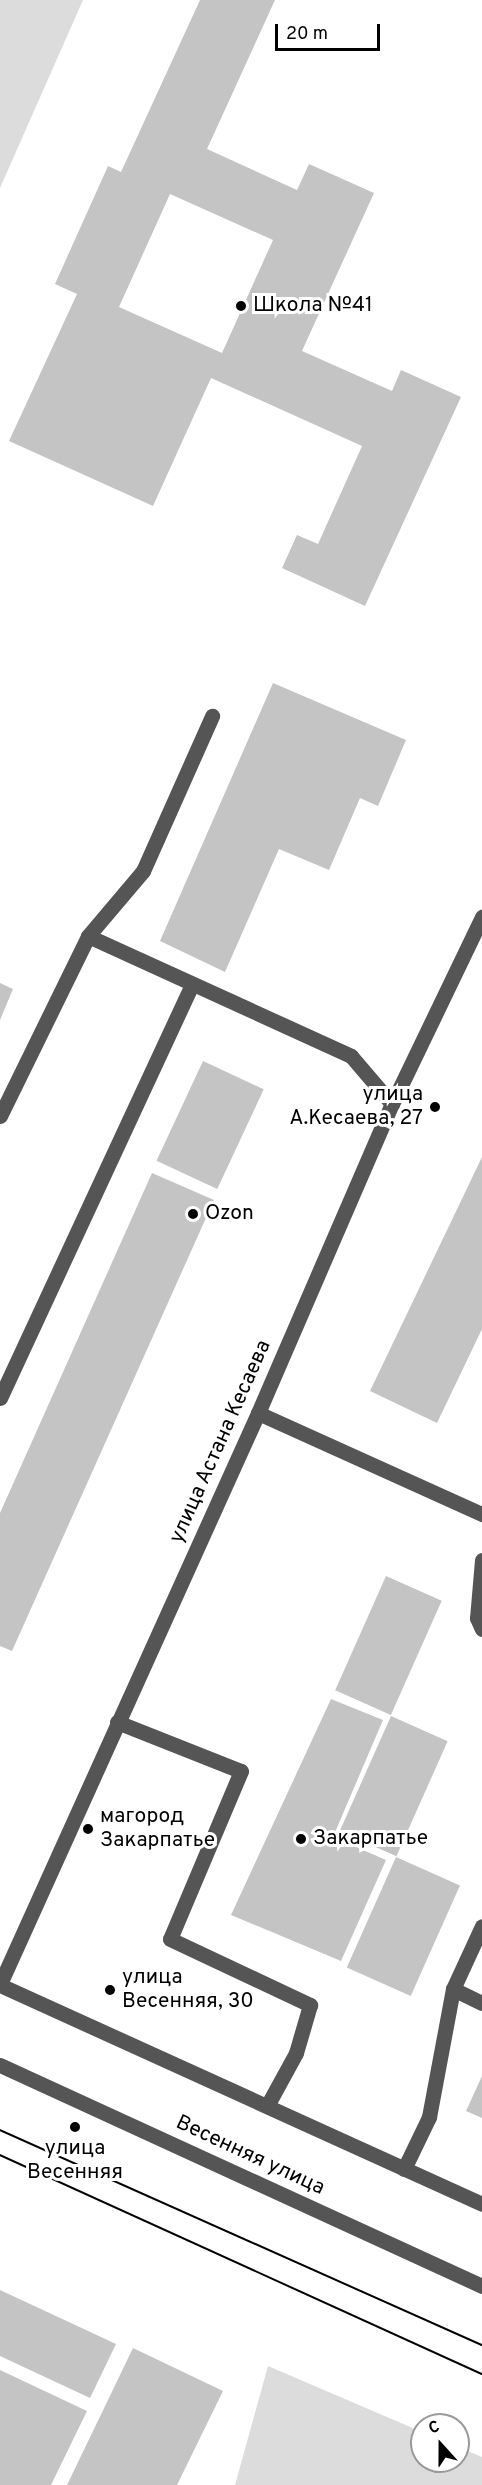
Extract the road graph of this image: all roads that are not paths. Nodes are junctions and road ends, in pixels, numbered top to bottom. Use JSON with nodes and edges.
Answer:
{"nodes":[{"id":1,"x":212,"y":716,"type":"dead end"},
{"id":2,"x":482,"y":917,"type":"edge"},
{"id":3,"x":88,"y":936,"type":"junction"},
{"id":4,"x":192,"y":986,"type":"junction"},
{"id":5,"x":392,"y":1104,"type":"junction"},
{"id":6,"x":0,"y":1116,"type":"edge"},
{"id":7,"x":0,"y":1398,"type":"edge"},
{"id":8,"x":258,"y":1413,"type":"junction"},
{"id":9,"x":482,"y":1514,"type":"edge"},
{"id":10,"x":482,"y":1560,"type":"edge"},
{"id":11,"x":482,"y":1629,"type":"edge"},
{"id":12,"x":117,"y":1722,"type":"junction"},
{"id":13,"x":482,"y":1926,"type":"edge"},
{"id":14,"x":0,"y":1985,"type":"edge"},
{"id":15,"x":453,"y":1989,"type":"junction"},
{"id":16,"x":482,"y":2003,"type":"edge"},
{"id":17,"x":0,"y":2065,"type":"edge"},
{"id":18,"x":267,"y":2106,"type":"junction"},
{"id":19,"x":404,"y":2169,"type":"junction"},
{"id":20,"x":482,"y":2204,"type":"edge"},
{"id":21,"x":482,"y":2286,"type":"edge"}],
"edges":[{"from":1,"to":3,"type":"street"},
{"from":2,"to":5,"type":"street","name":"улица Астана Кесаева"},
{"from":3,"to":4,"type":"street"},
{"from":3,"to":6,"type":"street"},
{"from":4,"to":5,"type":"street"},
{"from":4,"to":7,"type":"street"},
{"from":5,"to":8,"type":"street","name":"улица Астана Кесаева"},
{"from":8,"to":9,"type":"street"},
{"from":8,"to":12,"type":"street","name":"улица Астана Кесаева"},
{"from":10,"to":11,"type":"street"},
{"from":12,"to":14,"type":"street","name":"улица Астана Кесаева"},
{"from":12,"to":18,"type":"street"},
{"from":13,"to":15,"type":"street"},
{"from":14,"to":18,"type":"street"},
{"from":15,"to":16,"type":"street"},
{"from":15,"to":19,"type":"street"},
{"from":17,"to":21,"type":"street","name":"Весенняя улица"},
{"from":18,"to":19,"type":"street"},
{"from":19,"to":20,"type":"street"}]}
